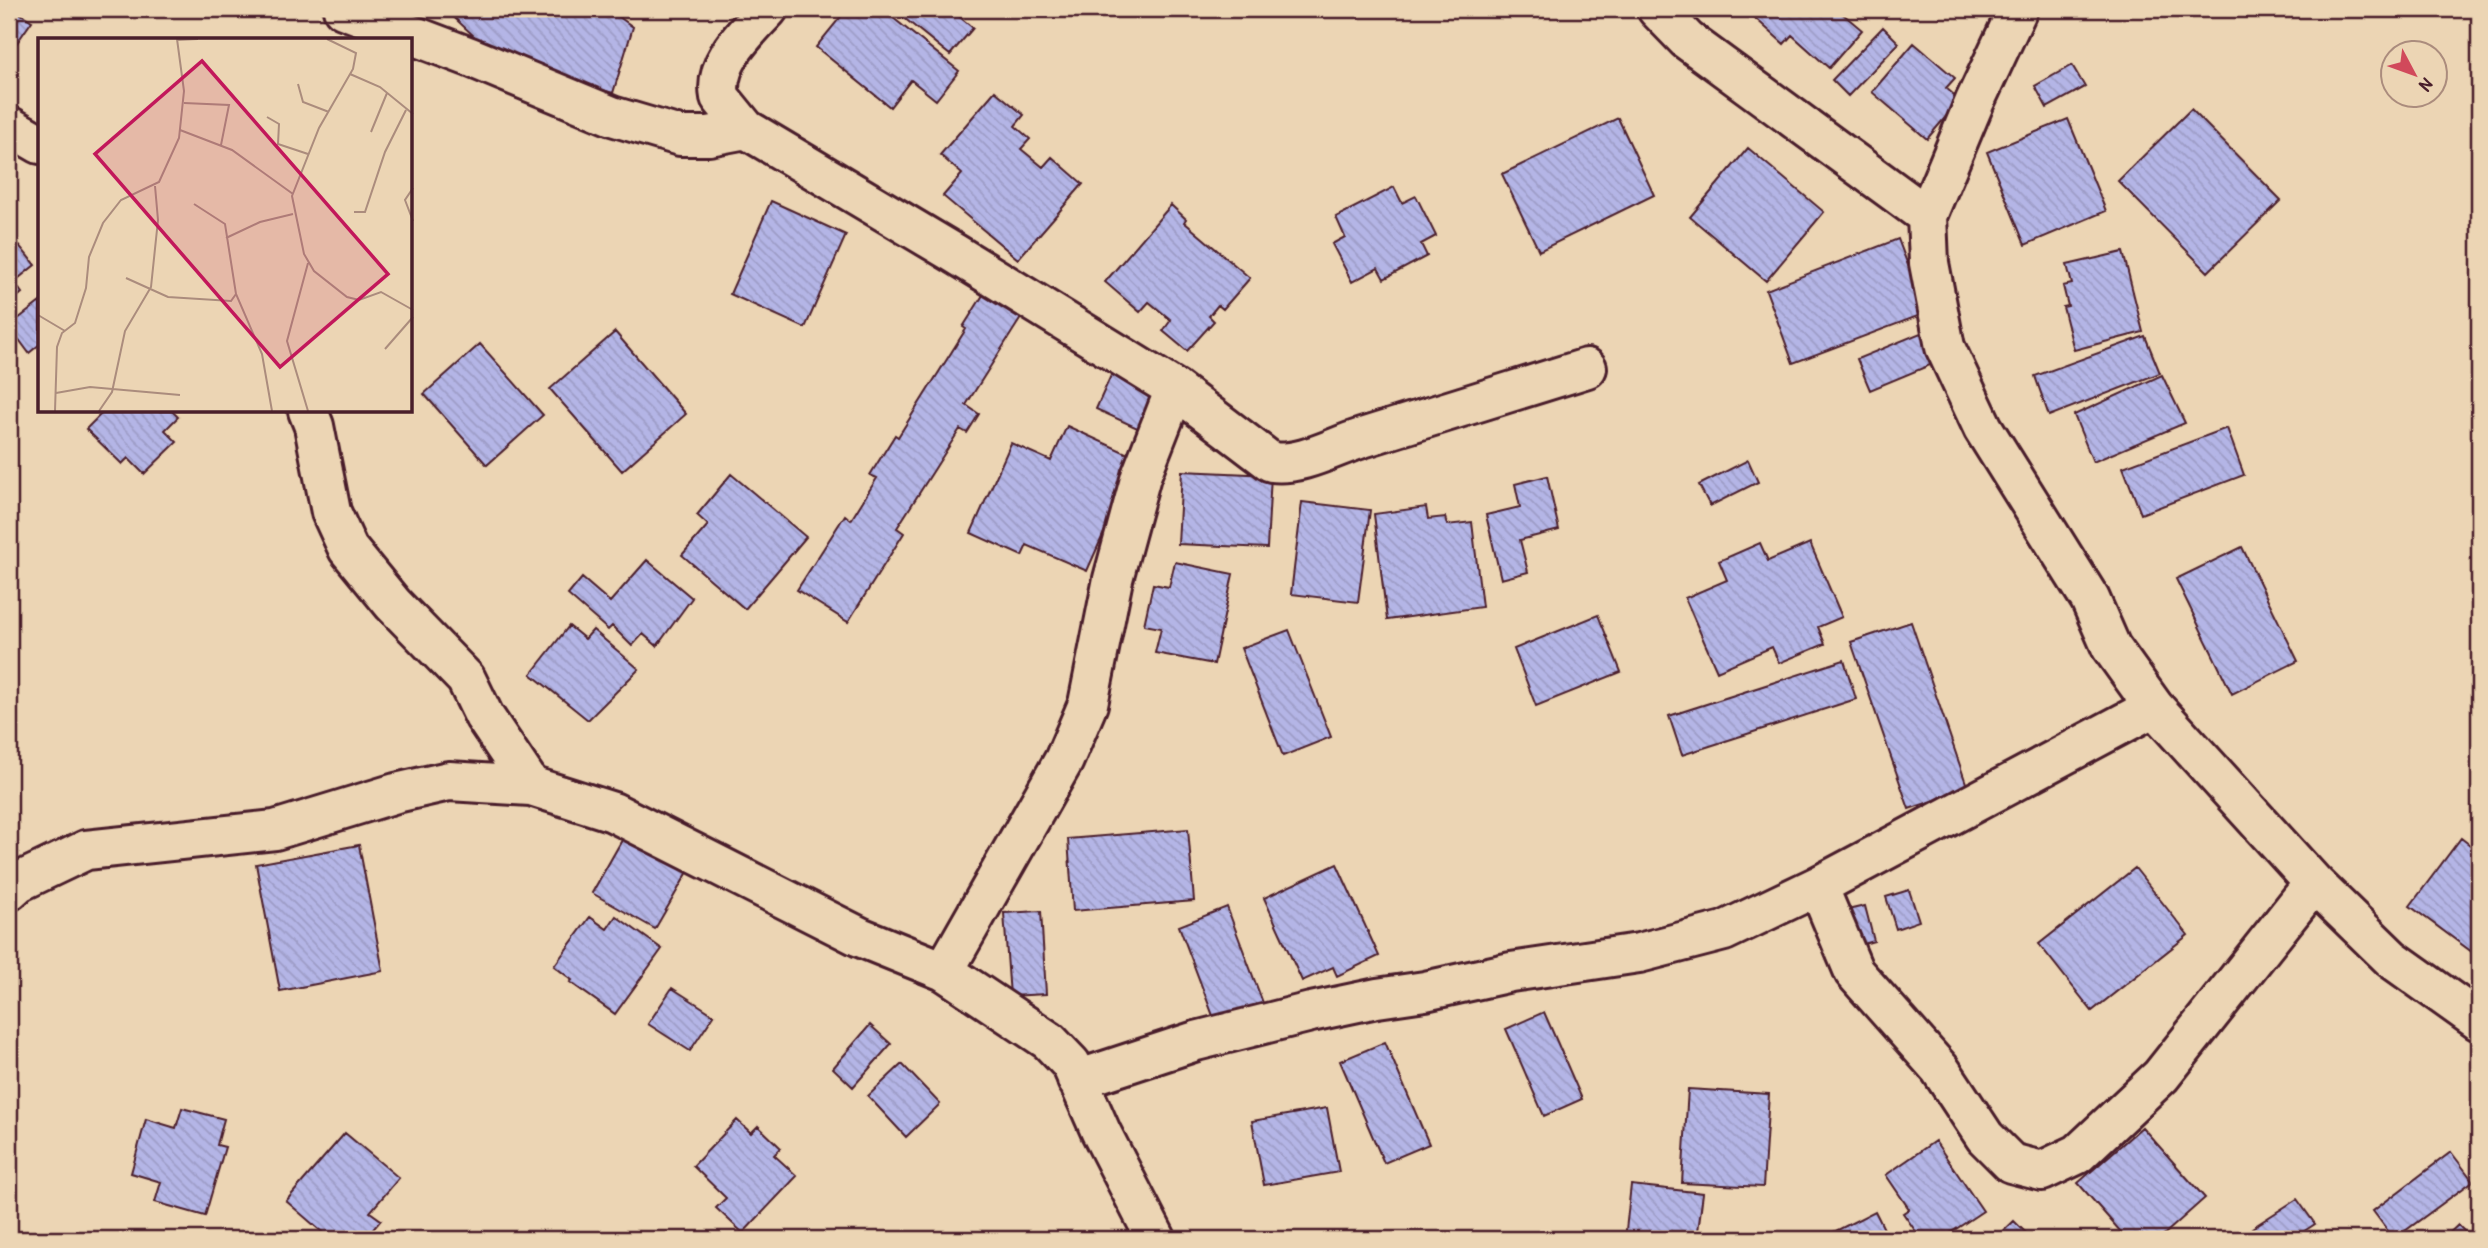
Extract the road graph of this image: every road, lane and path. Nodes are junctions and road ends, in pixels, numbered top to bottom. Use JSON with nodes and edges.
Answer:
{"nodes":[{"id":1,"x":343,"y":9,"type":"edge"},
{"id":2,"x":768,"y":9,"type":"edge"},
{"id":3,"x":1657,"y":9,"type":"edge"},
{"id":4,"x":2018,"y":9,"type":"edge"},
{"id":5,"x":9,"y":126,"type":"edge"},
{"id":6,"x":746,"y":129,"type":"junction"},
{"id":7,"x":38,"y":143,"type":"edge"},
{"id":8,"x":1927,"y":216,"type":"junction"},
{"id":9,"x":1587,"y":368,"type":"dead end"},
{"id":10,"x":1175,"y":389,"type":"junction"},
{"id":11,"x":309,"y":413,"type":"edge"},
{"id":12,"x":2154,"y":707,"type":"junction"},
{"id":13,"x":531,"y":786,"type":"junction"},
{"id":14,"x":2314,"y":883,"type":"junction"},
{"id":15,"x":1818,"y":886,"type":"junction"},
{"id":16,"x":9,"y":891,"type":"edge"},
{"id":17,"x":944,"y":971,"type":"junction"},
{"id":18,"x":2479,"y":1021,"type":"edge"},
{"id":19,"x":1077,"y":1080,"type":"junction"},
{"id":20,"x":1156,"y":1239,"type":"edge"}],
"edges":[{"from":1,"to":6,"type":"street"},
{"from":2,"to":6,"type":"street"},
{"from":3,"to":8,"type":"street"},
{"from":4,"to":8,"type":"street"},
{"from":5,"to":7,"type":"street"},
{"from":6,"to":10,"type":"street"},
{"from":8,"to":12,"type":"street"},
{"from":9,"to":10,"type":"street"},
{"from":10,"to":17,"type":"street"},
{"from":11,"to":13,"type":"street"},
{"from":12,"to":14,"type":"street"},
{"from":12,"to":15,"type":"street"},
{"from":13,"to":16,"type":"street"},
{"from":13,"to":17,"type":"street"},
{"from":14,"to":15,"type":"street"},
{"from":14,"to":18,"type":"street"},
{"from":15,"to":19,"type":"street"},
{"from":17,"to":19,"type":"street"},
{"from":19,"to":20,"type":"street"}]}
